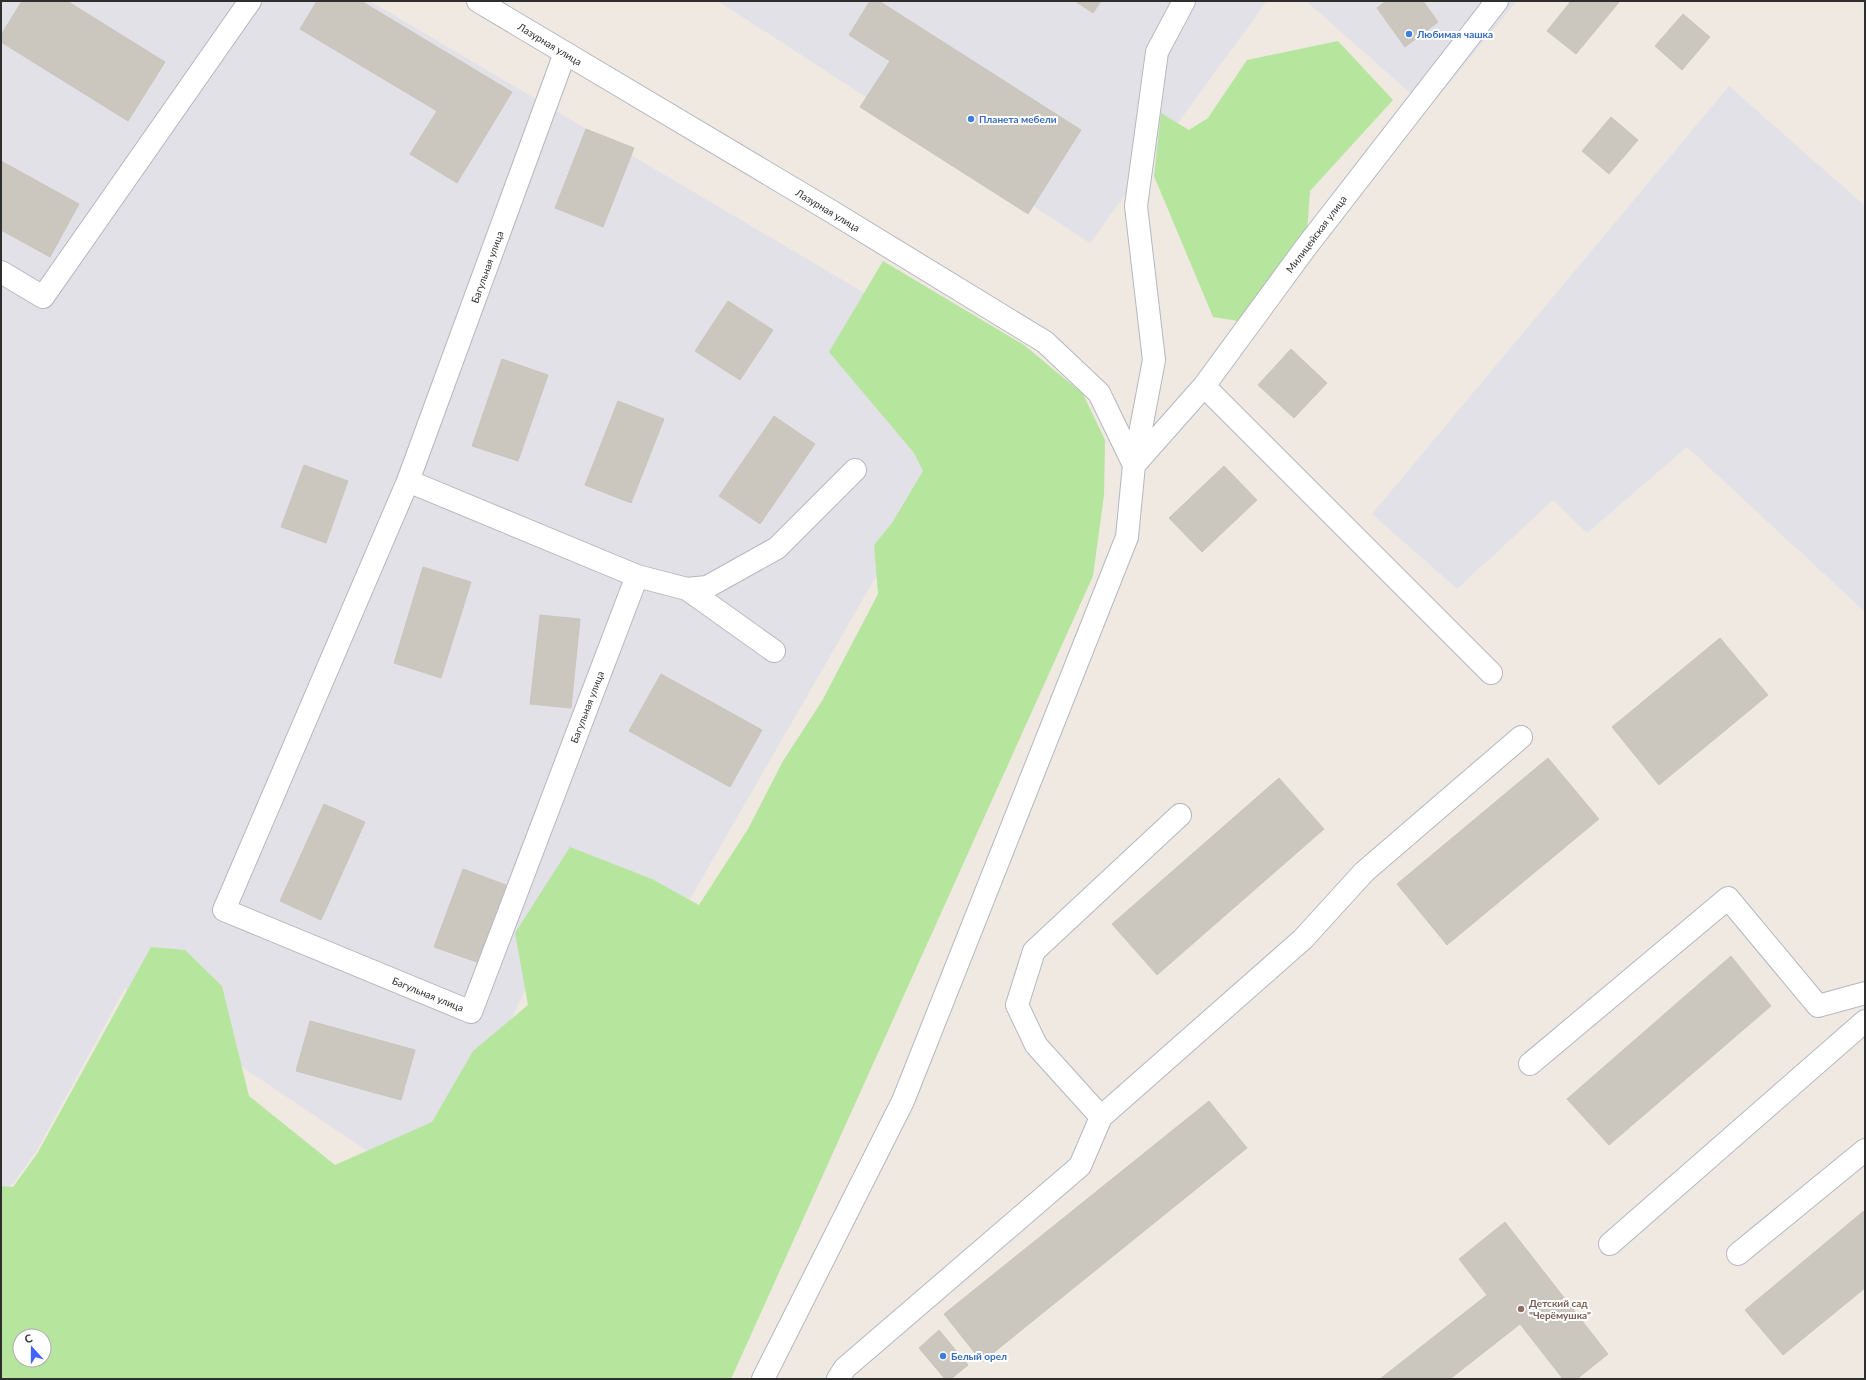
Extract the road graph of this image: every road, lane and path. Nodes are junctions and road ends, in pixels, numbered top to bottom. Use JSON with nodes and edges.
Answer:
{"nodes":[{"id":1,"x":250,"y":1,"type":"edge"},
{"id":2,"x":478,"y":1,"type":"edge"},
{"id":3,"x":1184,"y":1,"type":"edge"},
{"id":4,"x":1498,"y":1,"type":"edge"},
{"id":5,"x":565,"y":53,"type":"junction"},
{"id":6,"x":1,"y":272,"type":"edge"},
{"id":7,"x":1204,"y":386,"type":"junction"},
{"id":8,"x":1134,"y":465,"type":"junction"},
{"id":9,"x":855,"y":470,"type":"dead end"},
{"id":10,"x":408,"y":481,"type":"junction"},
{"id":11,"x":637,"y":576,"type":"junction"},
{"id":12,"x":687,"y":589,"type":"junction"},
{"id":13,"x":774,"y":651,"type":"dead end"},
{"id":14,"x":1491,"y":673,"type":"dead end"},
{"id":15,"x":1521,"y":737,"type":"dead end"},
{"id":16,"x":1180,"y":815,"type":"dead end"},
{"id":17,"x":1865,"y":993,"type":"edge"},
{"id":18,"x":1865,"y":1021,"type":"edge"},
{"id":19,"x":1530,"y":1064,"type":"dead end"},
{"id":20,"x":1101,"y":1117,"type":"junction"},
{"id":21,"x":1865,"y":1150,"type":"edge"},
{"id":22,"x":1610,"y":1244,"type":"dead end"},
{"id":23,"x":1738,"y":1254,"type":"dead end"},
{"id":24,"x":763,"y":1379,"type":"edge"},
{"id":25,"x":838,"y":1379,"type":"edge"}],
"edges":[{"from":1,"to":6,"type":"street"},
{"from":2,"to":5,"type":"street","name":"Лазурная улица"},
{"from":3,"to":8,"type":"street"},
{"from":4,"to":7,"type":"street","name":"Милицейская улица"},
{"from":5,"to":8,"type":"street","name":"Лазурная улица"},
{"from":5,"to":10,"type":"street","name":"Багульная улица"},
{"from":7,"to":8,"type":"street","name":"Милицейская улица"},
{"from":7,"to":14,"type":"street"},
{"from":8,"to":24,"type":"street"},
{"from":9,"to":12,"type":"street"},
{"from":10,"to":11,"type":"street"},
{"from":10,"to":11,"type":"street","name":"Багульная улица"},
{"from":11,"to":12,"type":"street"},
{"from":12,"to":13,"type":"street"},
{"from":15,"to":20,"type":"street"},
{"from":16,"to":20,"type":"street"},
{"from":17,"to":19,"type":"street"},
{"from":18,"to":22,"type":"street"},
{"from":20,"to":25,"type":"street"},
{"from":21,"to":23,"type":"street"}]}
